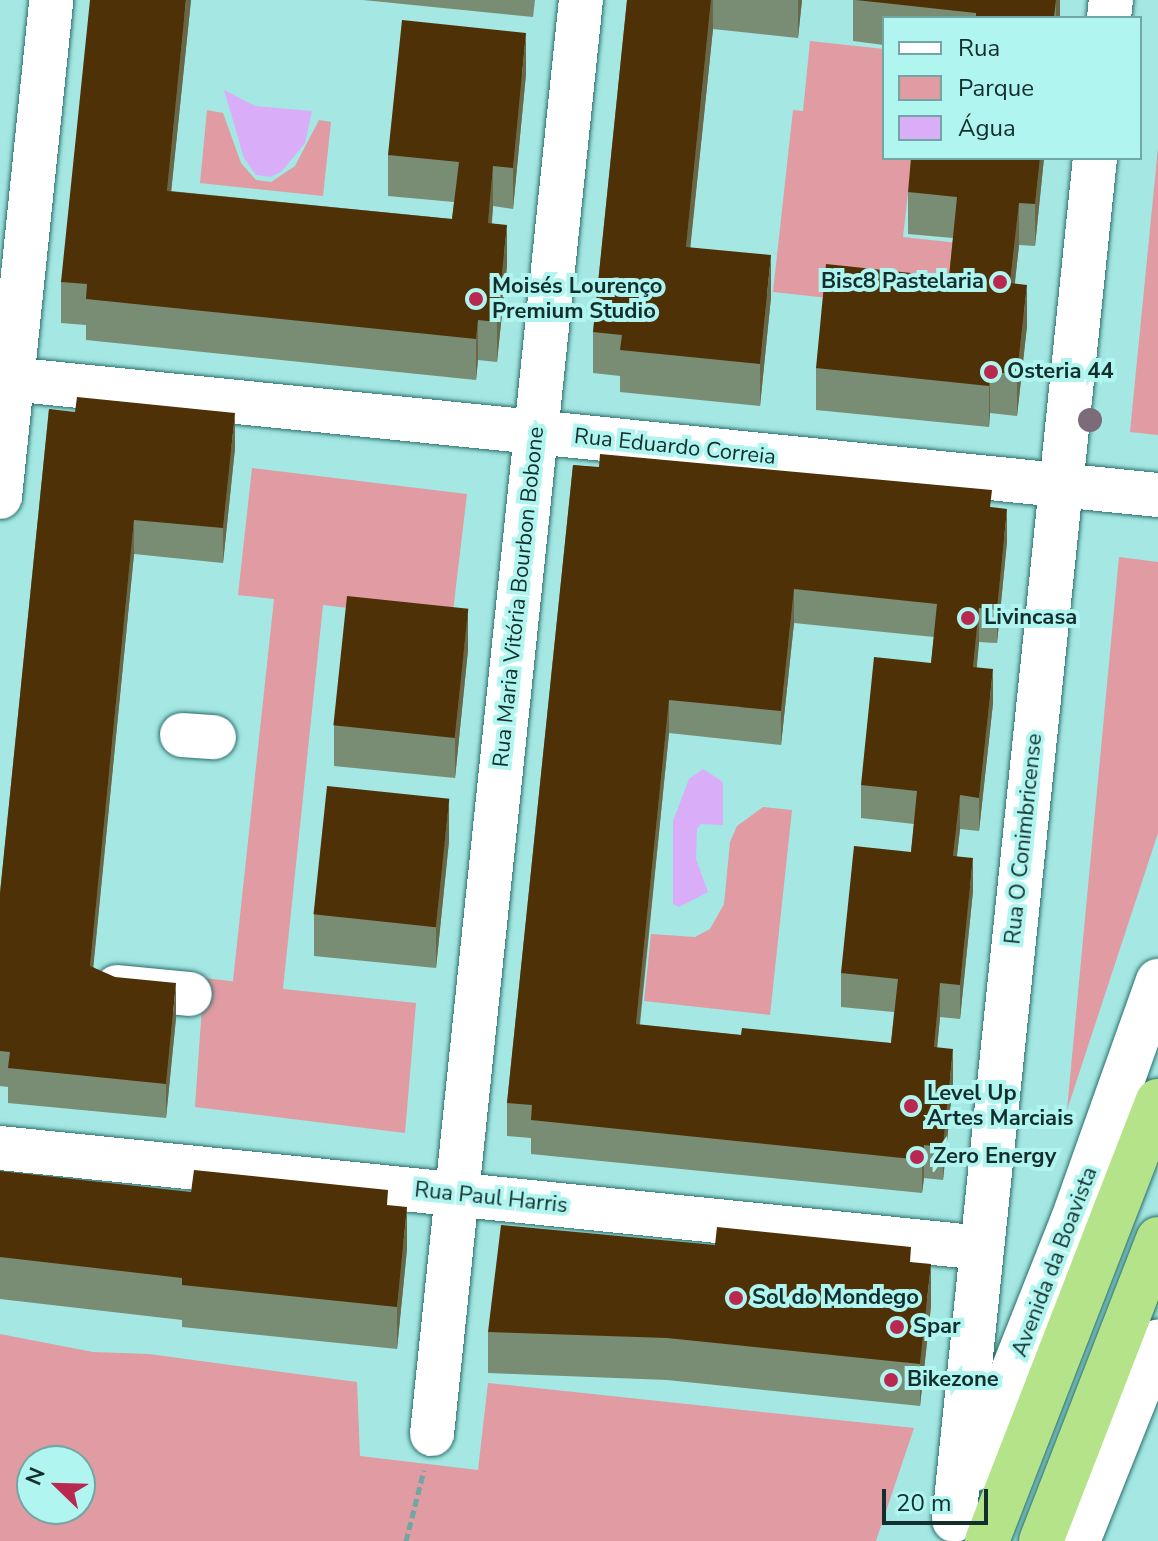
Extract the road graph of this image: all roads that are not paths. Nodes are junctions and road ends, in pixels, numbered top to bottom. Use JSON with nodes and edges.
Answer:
{"nodes":[{"id":1,"x":51,"y":0,"type":"edge"},
{"id":2,"x":581,"y":0,"type":"edge"},
{"id":3,"x":1095,"y":160,"type":"edge"},
{"id":4,"x":6,"y":379,"type":"edge"},
{"id":5,"x":536,"y":432,"type":"junction"},
{"id":6,"x":1060,"y":485,"type":"junction"},
{"id":7,"x":1158,"y":495,"type":"edge"},
{"id":8,"x":0,"y":497,"type":"edge"},
{"id":9,"x":1158,"y":981,"type":"edge"},
{"id":10,"x":117,"y":987,"type":"edge"},
{"id":11,"x":190,"y":994,"type":"dead end"},
{"id":12,"x":1158,"y":1101,"type":"edge"},
{"id":13,"x":0,"y":1148,"type":"edge"},
{"id":14,"x":459,"y":1195,"type":"junction"},
{"id":15,"x":1158,"y":1239,"type":"edge"},
{"id":16,"x":982,"y":1248,"type":"junction"},
{"id":17,"x":1158,"y":1341,"type":"edge"},
{"id":18,"x":432,"y":1434,"type":"road end"},
{"id":19,"x":961,"y":1534,"type":"edge"},
{"id":20,"x":1041,"y":1541,"type":"edge"},
{"id":21,"x":1078,"y":1541,"type":"edge"}],
"edges":[{"from":1,"to":4,"type":"street"},
{"from":2,"to":5,"type":"street","name":"Rua Maria Vitória Bourbon Bobone"},
{"from":3,"to":6,"type":"street","name":"Rua O Conimbricense"},
{"from":4,"to":5,"type":"street","name":"Rua Eduardo Correia"},
{"from":4,"to":8,"type":"street"},
{"from":5,"to":6,"type":"street","name":"Rua Eduardo Correia"},
{"from":5,"to":14,"type":"street","name":"Rua Maria Vitória Bourbon Bobone"},
{"from":6,"to":7,"type":"street","name":"Rua Eduardo Correia"},
{"from":6,"to":16,"type":"street","name":"Rua O Conimbricense"},
{"from":9,"to":19,"type":"street","name":"Avenida da Boavista"},
{"from":10,"to":11,"type":"street"},
{"from":12,"to":19,"type":"highway","name":"Avenida da Boavista"},
{"from":13,"to":14,"type":"street","name":"Rua Paul Harris"},
{"from":14,"to":16,"type":"street","name":"Rua Paul Harris"},
{"from":14,"to":18,"type":"street","name":"Rua Maria Vitória Bourbon Bobone"},
{"from":15,"to":20,"type":"highway"},
{"from":16,"to":19,"type":"street","name":"Rua O Conimbricense"},
{"from":17,"to":21,"type":"street"}]}
